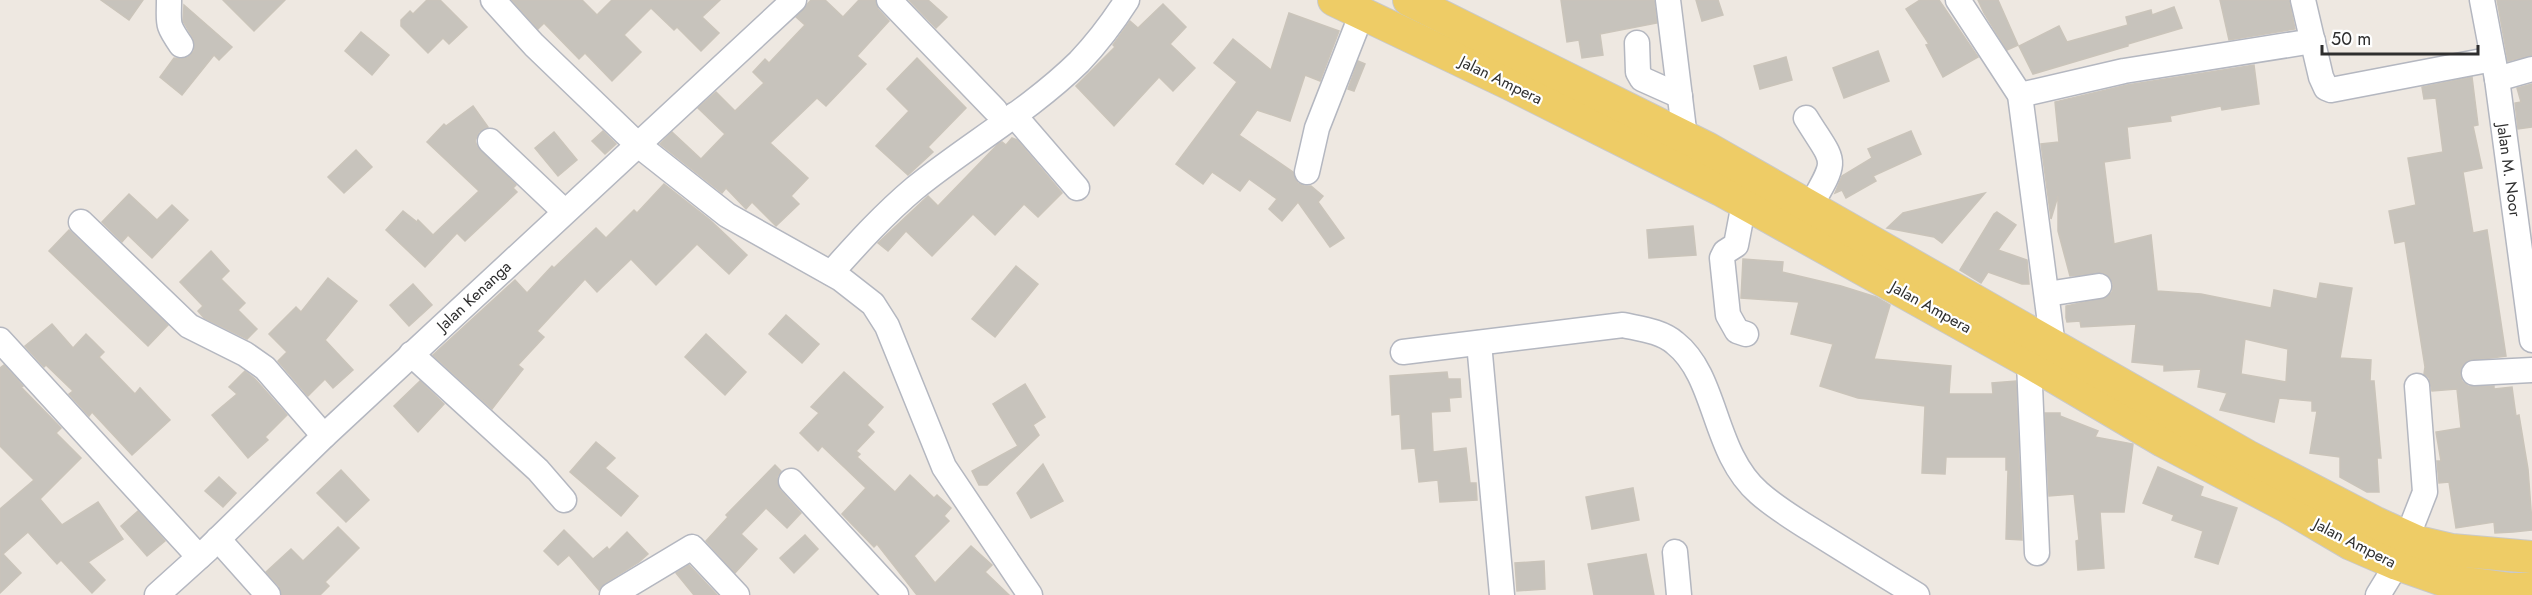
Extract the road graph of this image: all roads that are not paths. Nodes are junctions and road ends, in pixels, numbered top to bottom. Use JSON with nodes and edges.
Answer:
{"nodes":[{"id":1,"x":168,"y":0,"type":"edge"},
{"id":2,"x":493,"y":0,"type":"edge"},
{"id":3,"x":794,"y":0,"type":"edge"},
{"id":4,"x":889,"y":0,"type":"edge"},
{"id":5,"x":1127,"y":0,"type":"edge"},
{"id":6,"x":1334,"y":0,"type":"edge"},
{"id":7,"x":1409,"y":0,"type":"edge"},
{"id":8,"x":1668,"y":0,"type":"edge"},
{"id":9,"x":1958,"y":0,"type":"edge"},
{"id":10,"x":2303,"y":0,"type":"edge"},
{"id":11,"x":2482,"y":0,"type":"edge"},
{"id":12,"x":1362,"y":13,"type":"junction"},
{"id":13,"x":2313,"y":41,"type":"junction"},
{"id":14,"x":1637,"y":43,"type":"dead end"},
{"id":15,"x":181,"y":45,"type":"dead end"},
{"id":16,"x":2495,"y":69,"type":"junction"},
{"id":17,"x":2532,"y":69,"type":"edge"},
{"id":18,"x":2020,"y":95,"type":"junction"},
{"id":19,"x":1680,"y":96,"type":"junction"},
{"id":20,"x":1004,"y":112,"type":"junction"},
{"id":21,"x":1806,"y":118,"type":"dead end"},
{"id":22,"x":1686,"y":138,"type":"junction"},
{"id":23,"x":490,"y":141,"type":"dead end"},
{"id":24,"x":637,"y":144,"type":"junction"},
{"id":25,"x":1307,"y":172,"type":"dead end"},
{"id":26,"x":1077,"y":188,"type":"dead end"},
{"id":27,"x":1744,"y":203,"type":"junction"},
{"id":28,"x":1811,"y":205,"type":"junction"},
{"id":29,"x":564,"y":211,"type":"junction"},
{"id":30,"x":81,"y":222,"type":"dead end"},
{"id":31,"x":2525,"y":229,"type":"edge"},
{"id":32,"x":1839,"y":239,"type":"junction"},
{"id":33,"x":831,"y":273,"type":"junction"},
{"id":34,"x":2099,"y":286,"type":"dead end"},
{"id":35,"x":2047,"y":294,"type":"junction"},
{"id":36,"x":1746,"y":334,"type":"dead end"},
{"id":37,"x":0,"y":340,"type":"edge"},
{"id":38,"x":2532,"y":340,"type":"edge"},
{"id":39,"x":1479,"y":343,"type":"junction"},
{"id":40,"x":1402,"y":352,"type":"dead end"},
{"id":41,"x":411,"y":354,"type":"junction"},
{"id":42,"x":2041,"y":354,"type":"junction"},
{"id":43,"x":2532,"y":370,"type":"edge"},
{"id":44,"x":2474,"y":373,"type":"dead end"},
{"id":45,"x":2417,"y":386,"type":"dead end"},
{"id":46,"x":324,"y":436,"type":"junction"},
{"id":47,"x":791,"y":481,"type":"dead end"},
{"id":48,"x":564,"y":500,"type":"dead end"},
{"id":49,"x":218,"y":539,"type":"junction"},
{"id":50,"x":2402,"y":551,"type":"junction"},
{"id":51,"x":1675,"y":552,"type":"dead end"},
{"id":52,"x":2037,"y":553,"type":"dead end"},
{"id":53,"x":199,"y":557,"type":"junction"},
{"id":54,"x":2532,"y":557,"type":"edge"},
{"id":55,"x":2532,"y":589,"type":"edge"},
{"id":56,"x":157,"y":595,"type":"edge"},
{"id":57,"x":268,"y":595,"type":"edge"},
{"id":58,"x":612,"y":595,"type":"edge"},
{"id":59,"x":737,"y":595,"type":"edge"},
{"id":60,"x":896,"y":595,"type":"edge"},
{"id":61,"x":1030,"y":595,"type":"edge"},
{"id":62,"x":1502,"y":595,"type":"edge"},
{"id":63,"x":1679,"y":595,"type":"edge"},
{"id":64,"x":1917,"y":595,"type":"edge"},
{"id":65,"x":2378,"y":595,"type":"edge"}],
"edges":[{"from":1,"to":15,"type":"street"},
{"from":2,"to":24,"type":"street"},
{"from":3,"to":24,"type":"street","name":"Jalan Kenanga"},
{"from":4,"to":20,"type":"street"},
{"from":5,"to":20,"type":"street"},
{"from":6,"to":12,"type":"main road","name":"Jalan Ampera"},
{"from":7,"to":22,"type":"main road","name":"Jalan Ampera"},
{"from":8,"to":19,"type":"street"},
{"from":9,"to":18,"type":"street"},
{"from":10,"to":13,"type":"street"},
{"from":11,"to":16,"type":"street","name":"Jalan M. Noor"},
{"from":12,"to":25,"type":"street"},
{"from":12,"to":27,"type":"main road","name":"Jalan Ampera"},
{"from":13,"to":16,"type":"street"},
{"from":13,"to":18,"type":"street"},
{"from":14,"to":19,"type":"street"},
{"from":16,"to":17,"type":"street"},
{"from":16,"to":31,"type":"street","name":"Jalan M. Noor"},
{"from":18,"to":35,"type":"street"},
{"from":19,"to":22,"type":"street"},
{"from":20,"to":26,"type":"street"},
{"from":20,"to":33,"type":"street"},
{"from":21,"to":28,"type":"street"},
{"from":22,"to":28,"type":"main road","name":"Jalan Ampera"},
{"from":23,"to":29,"type":"street"},
{"from":24,"to":29,"type":"street","name":"Jalan Kenanga"},
{"from":24,"to":33,"type":"street"},
{"from":27,"to":32,"type":"main road","name":"Jalan Ampera"},
{"from":27,"to":36,"type":"street"},
{"from":28,"to":32,"type":"main road","name":"Jalan Ampera"},
{"from":29,"to":41,"type":"street","name":"Jalan Kenanga"},
{"from":30,"to":46,"type":"street"},
{"from":31,"to":38,"type":"street","name":"Jalan M. Noor"},
{"from":32,"to":42,"type":"main road","name":"Jalan Ampera"},
{"from":33,"to":61,"type":"street"},
{"from":34,"to":35,"type":"street"},
{"from":35,"to":42,"type":"street"},
{"from":37,"to":53,"type":"street"},
{"from":39,"to":40,"type":"street"},
{"from":39,"to":62,"type":"street"},
{"from":39,"to":64,"type":"street"},
{"from":41,"to":46,"type":"street","name":"Jalan Kenanga"},
{"from":41,"to":48,"type":"street"},
{"from":42,"to":50,"type":"main road","name":"Jalan Ampera"},
{"from":42,"to":52,"type":"street"},
{"from":43,"to":44,"type":"street"},
{"from":45,"to":50,"type":"street"},
{"from":46,"to":49,"type":"street","name":"Jalan Kenanga"},
{"from":47,"to":60,"type":"street"},
{"from":49,"to":53,"type":"street","name":"Jalan Kenanga"},
{"from":49,"to":57,"type":"street"},
{"from":50,"to":54,"type":"main road","name":"Jalan Ampera"},
{"from":50,"to":55,"type":"main road","name":"Jalan Ampera"},
{"from":50,"to":65,"type":"street"},
{"from":51,"to":63,"type":"street"},
{"from":53,"to":56,"type":"street","name":"Jalan Kenanga"},
{"from":58,"to":59,"type":"street"}]}
